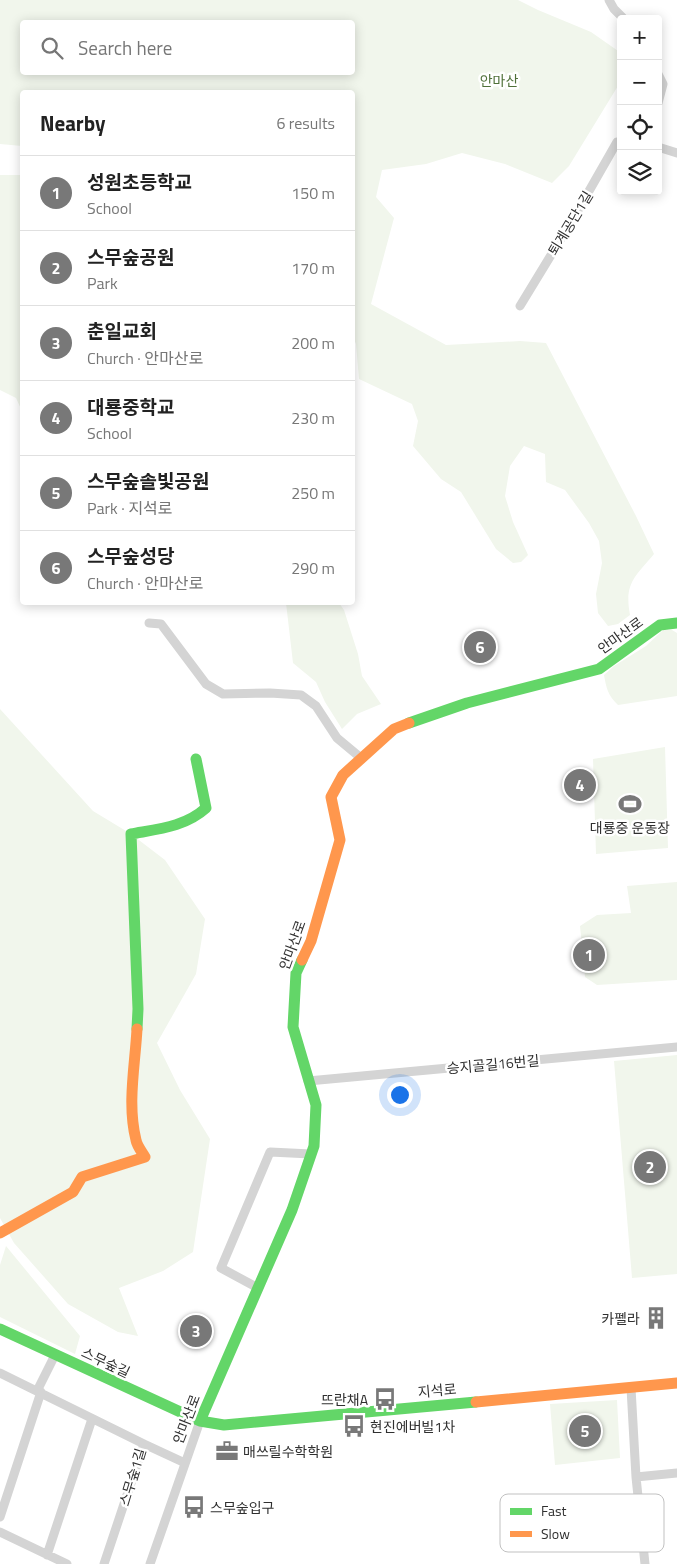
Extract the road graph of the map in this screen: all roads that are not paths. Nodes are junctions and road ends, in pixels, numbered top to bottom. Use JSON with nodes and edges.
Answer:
{"nodes":[{"id":1,"x":609,"y":0,"type":"edge"},
{"id":2,"x":620,"y":15,"type":"edge"},
{"id":3,"x":617,"y":142,"type":"edge"},
{"id":4,"x":662,"y":149,"type":"edge"},
{"id":5,"x":677,"y":153,"type":"edge"},
{"id":6,"x":520,"y":306,"type":"dead end"},
{"id":7,"x":149,"y":623,"type":"dead end"},
{"id":8,"x":677,"y":623,"type":"edge"},
{"id":9,"x":361,"y":758,"type":"junction"},
{"id":10,"x":196,"y":759,"type":"dead end"},
{"id":11,"x":677,"y":1047,"type":"edge"},
{"id":12,"x":308,"y":1081,"type":"junction"},
{"id":13,"x":311,"y":1154,"type":"junction"},
{"id":14,"x":0,"y":1233,"type":"edge"},
{"id":15,"x":258,"y":1288,"type":"junction"},
{"id":16,"x":0,"y":1329,"type":"edge"},
{"id":17,"x":55,"y":1355,"type":"junction"},
{"id":18,"x":0,"y":1373,"type":"edge"},
{"id":19,"x":677,"y":1383,"type":"edge"},
{"id":20,"x":631,"y":1388,"type":"junction"},
{"id":21,"x":39,"y":1392,"type":"junction"},
{"id":22,"x":92,"y":1419,"type":"junction"},
{"id":23,"x":200,"y":1421,"type":"junction"},
{"id":24,"x":144,"y":1444,"type":"junction"},
{"id":25,"x":185,"y":1463,"type":"junction"},
{"id":26,"x":677,"y":1473,"type":"edge"},
{"id":27,"x":636,"y":1478,"type":"junction"},
{"id":28,"x":638,"y":1494,"type":"edge"},
{"id":29,"x":0,"y":1516,"type":"edge"},
{"id":30,"x":0,"y":1532,"type":"edge"},
{"id":31,"x":48,"y":1555,"type":"junction"},
{"id":32,"x":67,"y":1564,"type":"edge"},
{"id":33,"x":104,"y":1564,"type":"edge"},
{"id":34,"x":150,"y":1564,"type":"edge"}],
"edges":[{"from":1,"to":2,"type":"street"},
{"from":3,"to":6,"type":"street","name":"퇴계공단1길"},
{"from":4,"to":5,"type":"street"},
{"from":7,"to":9,"type":"street"},
{"from":8,"to":9,"type":"street","name":"안마산로"},
{"from":9,"to":12,"type":"street","name":"안마산로"},
{"from":10,"to":14,"type":"street"},
{"from":11,"to":12,"type":"street","name":"승지골길16번길"},
{"from":12,"to":13,"type":"street","name":"안마산로"},
{"from":13,"to":15,"type":"street","name":"안마산로"},
{"from":13,"to":15,"type":"street"},
{"from":15,"to":23,"type":"street","name":"안마산로"},
{"from":16,"to":17,"type":"street","name":"스무숲길"},
{"from":17,"to":21,"type":"street"},
{"from":17,"to":23,"type":"street","name":"스무숲길"},
{"from":18,"to":21,"type":"street","name":"스무숲1길"},
{"from":19,"to":20,"type":"street","name":"지석로"},
{"from":20,"to":23,"type":"street","name":"지석로"},
{"from":20,"to":27,"type":"street"},
{"from":21,"to":22,"type":"street","name":"스무숲1길"},
{"from":21,"to":29,"type":"street"},
{"from":22,"to":24,"type":"street","name":"스무숲1길"},
{"from":22,"to":31,"type":"street"},
{"from":23,"to":25,"type":"street","name":"안마산로"},
{"from":24,"to":25,"type":"street"},
{"from":24,"to":33,"type":"street","name":"스무숲1길"},
{"from":25,"to":34,"type":"street","name":"안마산로"},
{"from":26,"to":27,"type":"street"},
{"from":27,"to":28,"type":"street"},
{"from":30,"to":31,"type":"street"},
{"from":31,"to":32,"type":"street"}]}
